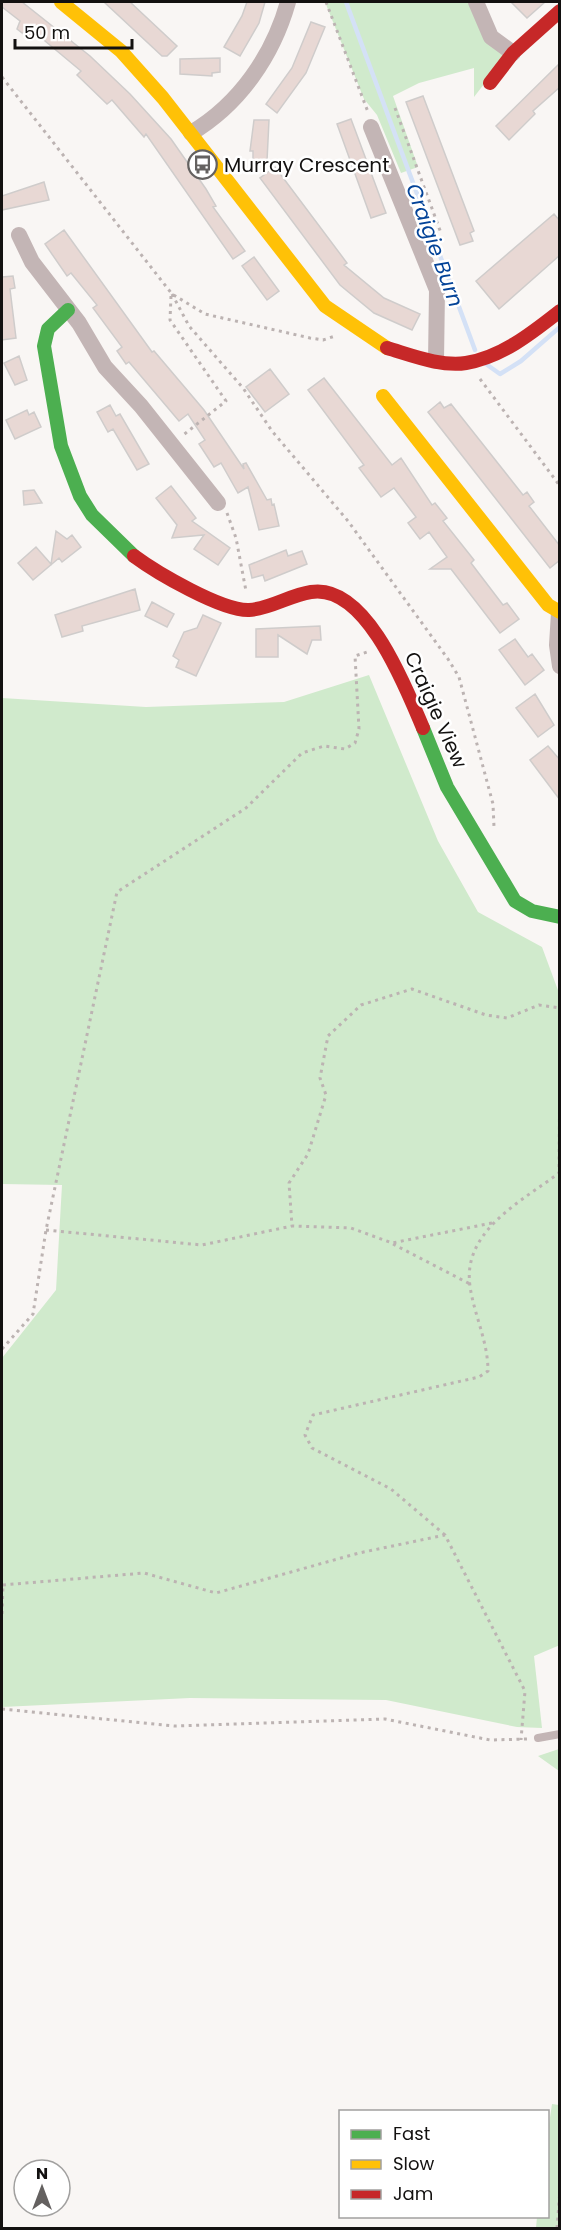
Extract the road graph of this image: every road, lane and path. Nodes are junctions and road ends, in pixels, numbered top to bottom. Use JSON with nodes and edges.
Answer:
{"nodes":[{"id":1,"x":61,"y":2,"type":"edge"},
{"id":2,"x":288,"y":2,"type":"edge"},
{"id":3,"x":326,"y":2,"type":"edge"},
{"id":4,"x":476,"y":2,"type":"edge"},
{"id":5,"x":560,"y":11,"type":"edge"},
{"id":6,"x":513,"y":53,"type":"junction"},
{"id":7,"x":2,"y":77,"type":"edge"},
{"id":8,"x":490,"y":83,"type":"dead end"},
{"id":9,"x":395,"y":108,"type":"dead end"},
{"id":10,"x":371,"y":127,"type":"joint"},
{"id":11,"x":191,"y":133,"type":"junction"},
{"id":12,"x":441,"y":233,"type":"dead end"},
{"id":13,"x":19,"y":235,"type":"dead end"},
{"id":14,"x":172,"y":294,"type":"junction"},
{"id":15,"x":68,"y":310,"type":"junction"},
{"id":16,"x":560,"y":311,"type":"edge"},
{"id":17,"x":353,"y":328,"type":"junction"},
{"id":18,"x":436,"y":361,"type":"junction"},
{"id":19,"x":473,"y":361,"type":"junction"},
{"id":20,"x":383,"y":396,"type":"dead end"},
{"id":21,"x":172,"y":444,"type":"junction"},
{"id":22,"x":560,"y":486,"type":"edge"},
{"id":23,"x":218,"y":503,"type":"joint"},
{"id":24,"x":250,"y":610,"type":"junction"},
{"id":25,"x":559,"y":613,"type":"edge"},
{"id":26,"x":384,"y":645,"type":"junction"},
{"id":27,"x":560,"y":666,"type":"edge"},
{"id":28,"x":494,"y":829,"type":"dead end"},
{"id":29,"x":560,"y":917,"type":"edge"},
{"id":30,"x":560,"y":1008,"type":"edge"},
{"id":31,"x":560,"y":1049,"type":"edge"},
{"id":32,"x":493,"y":1223,"type":"junction"},
{"id":33,"x":292,"y":1226,"type":"junction"},
{"id":34,"x":46,"y":1230,"type":"junction"},
{"id":35,"x":392,"y":1243,"type":"junction"},
{"id":36,"x":470,"y":1284,"type":"junction"},
{"id":37,"x":2,"y":1349,"type":"edge"},
{"id":38,"x":445,"y":1535,"type":"junction"},
{"id":39,"x":2,"y":1585,"type":"edge"},
{"id":40,"x":2,"y":1614,"type":"edge"},
{"id":41,"x":2,"y":1709,"type":"edge"},
{"id":42,"x":560,"y":1734,"type":"edge"},
{"id":43,"x":538,"y":1738,"type":"joint"},
{"id":44,"x":521,"y":1740,"type":"junction"},
{"id":45,"x":560,"y":2097,"type":"edge"},
{"id":46,"x":560,"y":2130,"type":"edge"},
{"id":47,"x":560,"y":2190,"type":"edge"},
{"id":48,"x":557,"y":2229,"type":"edge"}],
"edges":[{"from":1,"to":11,"type":"street"},
{"from":2,"to":11,"type":"street"},
{"from":3,"to":10,"type":"path"},
{"from":4,"to":6,"type":"street"},
{"from":5,"to":6,"type":"street"},
{"from":6,"to":8,"type":"street"},
{"from":7,"to":14,"type":"path"},
{"from":9,"to":12,"type":"path"},
{"from":10,"to":18,"type":"street"},
{"from":11,"to":17,"type":"street"},
{"from":13,"to":15,"type":"street"},
{"from":14,"to":17,"type":"path"},
{"from":14,"to":21,"type":"path"},
{"from":14,"to":28,"type":"path"},
{"from":15,"to":21,"type":"street"},
{"from":15,"to":24,"type":"street","name":"Craigie View"},
{"from":16,"to":19,"type":"street"},
{"from":17,"to":18,"type":"street"},
{"from":18,"to":19,"type":"street"},
{"from":19,"to":22,"type":"path"},
{"from":20,"to":25,"type":"street"},
{"from":21,"to":23,"type":"street"},
{"from":23,"to":24,"type":"path"},
{"from":24,"to":26,"type":"street","name":"Craigie View"},
{"from":25,"to":27,"type":"street"},
{"from":26,"to":29,"type":"street","name":"Craigie View"},
{"from":26,"to":34,"type":"path"},
{"from":30,"to":33,"type":"path"},
{"from":31,"to":32,"type":"path"},
{"from":32,"to":35,"type":"path"},
{"from":32,"to":36,"type":"path"},
{"from":33,"to":34,"type":"path"},
{"from":33,"to":35,"type":"path"},
{"from":34,"to":37,"type":"path"},
{"from":35,"to":36,"type":"path"},
{"from":36,"to":38,"type":"path"},
{"from":38,"to":39,"type":"path"},
{"from":38,"to":44,"type":"path"},
{"from":39,"to":40,"type":"path"},
{"from":41,"to":44,"type":"path"},
{"from":42,"to":43,"type":"lane"},
{"from":43,"to":44,"type":"path"},
{"from":45,"to":46,"type":"path"},
{"from":47,"to":48,"type":"path"}]}
